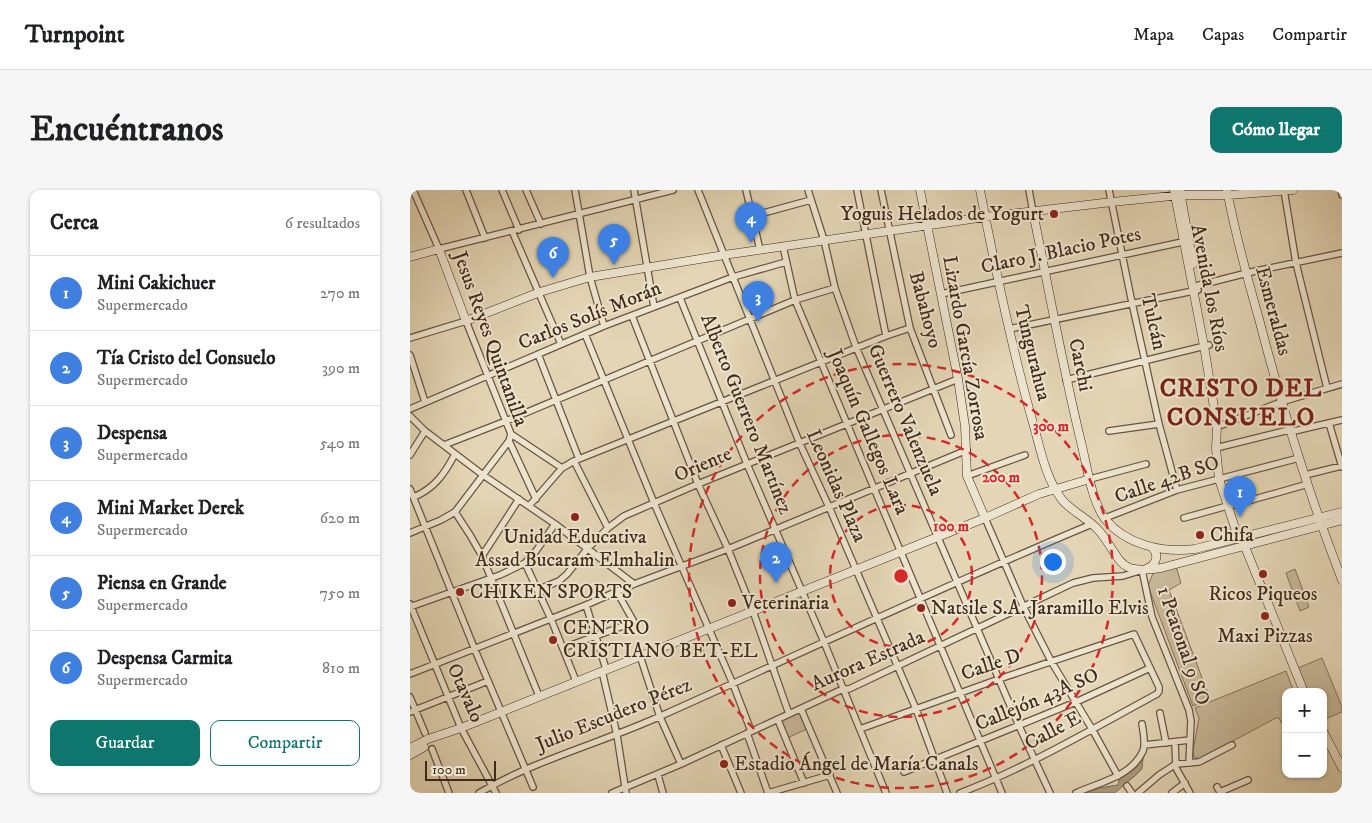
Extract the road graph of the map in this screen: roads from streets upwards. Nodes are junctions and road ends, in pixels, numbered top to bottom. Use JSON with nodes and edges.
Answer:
{"nodes":[{"id":1,"x":413,"y":190,"type":"edge"},
{"id":2,"x":466,"y":190,"type":"edge"},
{"id":3,"x":502,"y":190,"type":"edge"},
{"id":4,"x":526,"y":190,"type":"edge"},
{"id":5,"x":575,"y":190,"type":"edge"},
{"id":6,"x":634,"y":190,"type":"edge"},
{"id":7,"x":673,"y":190,"type":"edge"},
{"id":8,"x":698,"y":190,"type":"edge"},
{"id":9,"x":746,"y":190,"type":"edge"},
{"id":10,"x":808,"y":190,"type":"edge"},
{"id":11,"x":857,"y":190,"type":"edge"},
{"id":12,"x":880,"y":190,"type":"edge"},
{"id":13,"x":920,"y":190,"type":"edge"},
{"id":14,"x":980,"y":190,"type":"edge"},
{"id":15,"x":1029,"y":190,"type":"edge"},
{"id":16,"x":1109,"y":190,"type":"edge"},
{"id":17,"x":1293,"y":190,"type":"edge"},
{"id":18,"x":1341,"y":190,"type":"edge"},
{"id":19,"x":1284,"y":191,"type":"edge"},
{"id":20,"x":1178,"y":193,"type":"edge"},
{"id":21,"x":1229,"y":193,"type":"edge"},
{"id":22,"x":1342,"y":196,"type":"edge"},
{"id":23,"x":636,"y":200,"type":"junction"},
{"id":24,"x":811,"y":200,"type":"junction"},
{"id":25,"x":1112,"y":202,"type":"junction"},
{"id":26,"x":1033,"y":212,"type":"junction"},
{"id":27,"x":579,"y":214,"type":"junction"},
{"id":28,"x":752,"y":216,"type":"junction"},
{"id":29,"x":985,"y":217,"type":"junction"},
{"id":30,"x":540,"y":224,"type":"junction"},
{"id":31,"x":926,"y":226,"type":"junction"},
{"id":32,"x":516,"y":230,"type":"junction"},
{"id":33,"x":888,"y":231,"type":"junction"},
{"id":34,"x":866,"y":234,"type":"junction"},
{"id":35,"x":486,"y":238,"type":"junction"},
{"id":36,"x":824,"y":240,"type":"junction"},
{"id":37,"x":1186,"y":241,"type":"junction"},
{"id":38,"x":783,"y":246,"type":"junction"},
{"id":39,"x":439,"y":249,"type":"junction"},
{"id":40,"x":760,"y":250,"type":"junction"},
{"id":41,"x":1342,"y":253,"type":"edge"},
{"id":42,"x":1123,"y":254,"type":"junction"},
{"id":43,"x":724,"y":255,"type":"junction"},
{"id":44,"x":410,"y":256,"type":"edge"},
{"id":45,"x":786,"y":262,"type":"junction"},
{"id":46,"x":1296,"y":262,"type":"junction"},
{"id":47,"x":646,"y":267,"type":"junction"},
{"id":48,"x":1045,"y":271,"type":"junction"},
{"id":49,"x":1249,"y":273,"type":"junction"},
{"id":50,"x":590,"y":277,"type":"junction"},
{"id":51,"x":733,"y":277,"type":"junction"},
{"id":52,"x":998,"y":281,"type":"junction"},
{"id":53,"x":835,"y":288,"type":"junction"},
{"id":54,"x":1195,"y":288,"type":"junction"},
{"id":55,"x":540,"y":292,"type":"junction"},
{"id":56,"x":941,"y":294,"type":"junction"},
{"id":57,"x":680,"y":298,"type":"junction"},
{"id":58,"x":794,"y":300,"type":"junction"},
{"id":59,"x":1132,"y":303,"type":"junction"},
{"id":60,"x":654,"y":308,"type":"junction"},
{"id":61,"x":632,"y":316,"type":"junction"},
{"id":62,"x":750,"y":319,"type":"junction"},
{"id":63,"x":1053,"y":320,"type":"junction"},
{"id":64,"x":466,"y":321,"type":"junction"},
{"id":65,"x":604,"y":326,"type":"junction"},
{"id":66,"x":910,"y":328,"type":"junction"},
{"id":67,"x":1009,"y":329,"type":"junction"},
{"id":68,"x":585,"y":334,"type":"junction"},
{"id":69,"x":886,"y":336,"type":"junction"},
{"id":70,"x":410,"y":338,"type":"edge"},
{"id":71,"x":698,"y":341,"type":"junction"},
{"id":72,"x":561,"y":344,"type":"junction"},
{"id":73,"x":1206,"y":345,"type":"junction"},
{"id":74,"x":856,"y":348,"type":"junction"},
{"id":75,"x":538,"y":354,"type":"junction"},
{"id":76,"x":410,"y":355,"type":"edge"},
{"id":77,"x":1146,"y":360,"type":"junction"},
{"id":78,"x":649,"y":361,"type":"junction"},
{"id":79,"x":821,"y":362,"type":"junction"},
{"id":80,"x":488,"y":377,"type":"junction"},
{"id":81,"x":958,"y":379,"type":"junction"},
{"id":82,"x":603,"y":380,"type":"junction"},
{"id":83,"x":1066,"y":380,"type":"junction"},
{"id":84,"x":775,"y":381,"type":"junction"},
{"id":85,"x":1342,"y":384,"type":"edge"},
{"id":86,"x":1327,"y":388,"type":"junction"},
{"id":87,"x":933,"y":389,"type":"junction"},
{"id":88,"x":557,"y":400,"type":"junction"},
{"id":89,"x":722,"y":401,"type":"junction"},
{"id":90,"x":425,"y":402,"type":"junction"},
{"id":91,"x":1283,"y":402,"type":"junction"},
{"id":92,"x":410,"y":409,"type":"edge"},
{"id":93,"x":881,"y":409,"type":"junction"},
{"id":94,"x":410,"y":416,"type":"edge"},
{"id":95,"x":1342,"y":420,"type":"edge"},
{"id":96,"x":506,"y":421,"type":"junction"},
{"id":97,"x":674,"y":421,"type":"junction"},
{"id":98,"x":847,"y":424,"type":"junction"},
{"id":99,"x":1159,"y":424,"type":"junction"},
{"id":100,"x":1329,"y":424,"type":"junction"},
{"id":101,"x":1222,"y":425,"type":"junction"},
{"id":102,"x":426,"y":431,"type":"junction"},
{"id":103,"x":1109,"y":431,"type":"dead end"},
{"id":104,"x":1289,"y":431,"type":"junction"},
{"id":105,"x":511,"y":434,"type":"junction"},
{"id":106,"x":951,"y":435,"type":"dead end"},
{"id":107,"x":628,"y":439,"type":"junction"},
{"id":108,"x":509,"y":441,"type":"junction"},
{"id":109,"x":800,"y":444,"type":"junction"},
{"id":110,"x":444,"y":446,"type":"junction"},
{"id":111,"x":1220,"y":447,"type":"junction"},
{"id":112,"x":967,"y":450,"type":"junction"},
{"id":113,"x":455,"y":454,"type":"junction"},
{"id":114,"x":410,"y":455,"type":"edge"},
{"id":115,"x":1025,"y":455,"type":"dead end"},
{"id":116,"x":1299,"y":458,"type":"junction"},
{"id":117,"x":576,"y":460,"type":"junction"},
{"id":118,"x":747,"y":464,"type":"junction"},
{"id":119,"x":1146,"y":464,"type":"dead end"},
{"id":120,"x":1342,"y":466,"type":"edge"},
{"id":121,"x":562,"y":468,"type":"junction"},
{"id":122,"x":910,"y":474,"type":"junction"},
{"id":123,"x":483,"y":475,"type":"junction"},
{"id":124,"x":1305,"y":475,"type":"junction"},
{"id":125,"x":967,"y":476,"type":"junction"},
{"id":126,"x":1221,"y":478,"type":"junction"},
{"id":127,"x":1090,"y":479,"type":"junction"},
{"id":128,"x":698,"y":484,"type":"junction"},
{"id":129,"x":1308,"y":484,"type":"junction"},
{"id":130,"x":410,"y":488,"type":"edge"},
{"id":131,"x":874,"y":488,"type":"junction"},
{"id":132,"x":1055,"y":489,"type":"junction"},
{"id":133,"x":1176,"y":490,"type":"junction"},
{"id":134,"x":414,"y":497,"type":"junction"},
{"id":135,"x":519,"y":499,"type":"junction"},
{"id":136,"x":536,"y":499,"type":"junction"},
{"id":137,"x":654,"y":503,"type":"junction"},
{"id":138,"x":1231,"y":505,"type":"junction"},
{"id":139,"x":529,"y":506,"type":"junction"},
{"id":140,"x":829,"y":508,"type":"junction"},
{"id":141,"x":455,"y":512,"type":"junction"},
{"id":142,"x":1342,"y":512,"type":"edge"},
{"id":143,"x":984,"y":518,"type":"junction"},
{"id":144,"x":1104,"y":518,"type":"junction"},
{"id":145,"x":1184,"y":518,"type":"dead end"},
{"id":146,"x":1342,"y":520,"type":"edge"},
{"id":147,"x":1320,"y":522,"type":"junction"},
{"id":148,"x":555,"y":524,"type":"junction"},
{"id":149,"x":1092,"y":524,"type":"junction"},
{"id":150,"x":426,"y":527,"type":"junction"},
{"id":151,"x":608,"y":528,"type":"junction"},
{"id":152,"x":776,"y":529,"type":"junction"},
{"id":153,"x":410,"y":534,"type":"edge"},
{"id":154,"x":937,"y":537,"type":"junction"},
{"id":155,"x":1240,"y":537,"type":"junction"},
{"id":156,"x":1244,"y":546,"type":"junction"},
{"id":157,"x":1152,"y":547,"type":"junction"},
{"id":158,"x":588,"y":548,"type":"junction"},
{"id":159,"x":728,"y":549,"type":"junction"},
{"id":160,"x":1169,"y":550,"type":"junction"},
{"id":161,"x":901,"y":552,"type":"junction"},
{"id":162,"x":482,"y":556,"type":"junction"},
{"id":163,"x":1004,"y":561,"type":"junction"},
{"id":164,"x":525,"y":562,"type":"junction"},
{"id":165,"x":682,"y":566,"type":"junction"},
{"id":166,"x":1170,"y":566,"type":"junction"},
{"id":167,"x":855,"y":570,"type":"junction"},
{"id":168,"x":1141,"y":570,"type":"junction"},
{"id":169,"x":490,"y":578,"type":"junction"},
{"id":170,"x":1342,"y":580,"type":"edge"},
{"id":171,"x":957,"y":581,"type":"junction"},
{"id":172,"x":634,"y":584,"type":"junction"},
{"id":173,"x":537,"y":590,"type":"junction"},
{"id":174,"x":452,"y":592,"type":"junction"},
{"id":175,"x":616,"y":592,"type":"junction"},
{"id":176,"x":801,"y":592,"type":"junction"},
{"id":177,"x":920,"y":598,"type":"junction"},
{"id":178,"x":586,"y":605,"type":"junction"},
{"id":179,"x":410,"y":606,"type":"edge"},
{"id":180,"x":1024,"y":608,"type":"junction"},
{"id":181,"x":753,"y":611,"type":"junction"},
{"id":182,"x":876,"y":618,"type":"junction"},
{"id":183,"x":551,"y":619,"type":"junction"},
{"id":184,"x":709,"y":629,"type":"junction"},
{"id":185,"x":978,"y":629,"type":"junction"},
{"id":186,"x":513,"y":633,"type":"junction"},
{"id":187,"x":596,"y":636,"type":"junction"},
{"id":188,"x":824,"y":642,"type":"junction"},
{"id":189,"x":940,"y":647,"type":"junction"},
{"id":190,"x":563,"y":648,"type":"junction"},
{"id":191,"x":475,"y":650,"type":"junction"},
{"id":192,"x":640,"y":656,"type":"junction"},
{"id":193,"x":1051,"y":662,"type":"junction"},
{"id":194,"x":434,"y":665,"type":"junction"},
{"id":195,"x":773,"y":667,"type":"junction"},
{"id":196,"x":897,"y":667,"type":"junction"},
{"id":197,"x":1150,"y":668,"type":"junction"},
{"id":198,"x":604,"y":670,"type":"junction"},
{"id":199,"x":410,"y":674,"type":"edge"},
{"id":200,"x":999,"y":679,"type":"junction"},
{"id":201,"x":488,"y":681,"type":"junction"},
{"id":202,"x":576,"y":681,"type":"junction"},
{"id":203,"x":733,"y":684,"type":"junction"},
{"id":204,"x":1302,"y":688,"type":"edge"},
{"id":205,"x":844,"y":689,"type":"junction"},
{"id":206,"x":960,"y":693,"type":"junction"},
{"id":207,"x":539,"y":696,"type":"junction"},
{"id":208,"x":410,"y":697,"type":"edge"},
{"id":209,"x":449,"y":698,"type":"junction"},
{"id":210,"x":1076,"y":702,"type":"junction"},
{"id":211,"x":801,"y":708,"type":"junction"},
{"id":212,"x":916,"y":709,"type":"junction"},
{"id":213,"x":413,"y":711,"type":"edge"},
{"id":214,"x":501,"y":711,"type":"junction"},
{"id":215,"x":789,"y":714,"type":"junction"},
{"id":216,"x":1160,"y":714,"type":"dead end"},
{"id":217,"x":660,"y":717,"type":"junction"},
{"id":218,"x":778,"y":720,"type":"junction"},
{"id":219,"x":1142,"y":724,"type":"dead end"},
{"id":220,"x":1019,"y":726,"type":"junction"},
{"id":221,"x":461,"y":728,"type":"junction"},
{"id":222,"x":1092,"y":728,"type":"junction"},
{"id":223,"x":860,"y":729,"type":"junction"},
{"id":224,"x":749,"y":732,"type":"junction"},
{"id":225,"x":425,"y":733,"type":"dead end"},
{"id":226,"x":1324,"y":733,"type":"edge"},
{"id":227,"x":617,"y":735,"type":"junction"},
{"id":228,"x":1190,"y":740,"type":"junction"},
{"id":229,"x":980,"y":742,"type":"junction"},
{"id":230,"x":1175,"y":742,"type":"junction"},
{"id":231,"x":1166,"y":743,"type":"junction"},
{"id":232,"x":721,"y":745,"type":"junction"},
{"id":233,"x":1144,"y":745,"type":"junction"},
{"id":234,"x":1232,"y":745,"type":"dead end"},
{"id":235,"x":410,"y":748,"type":"edge"},
{"id":236,"x":432,"y":749,"type":"dead end"},
{"id":237,"x":410,"y":755,"type":"edge"},
{"id":238,"x":936,"y":760,"type":"junction"},
{"id":239,"x":1034,"y":760,"type":"junction"},
{"id":240,"x":1189,"y":763,"type":"junction"},
{"id":241,"x":681,"y":764,"type":"junction"},
{"id":242,"x":1176,"y":764,"type":"junction"},
{"id":243,"x":526,"y":768,"type":"junction"},
{"id":244,"x":1342,"y":768,"type":"edge"},
{"id":245,"x":904,"y":772,"type":"dead end"},
{"id":246,"x":658,"y":775,"type":"junction"},
{"id":247,"x":830,"y":775,"type":"junction"},
{"id":248,"x":1118,"y":776,"type":"junction"},
{"id":249,"x":996,"y":779,"type":"junction"},
{"id":250,"x":1248,"y":780,"type":"dead end"},
{"id":251,"x":804,"y":783,"type":"junction"},
{"id":252,"x":1185,"y":783,"type":"junction"},
{"id":253,"x":493,"y":785,"type":"junction"},
{"id":254,"x":1127,"y":786,"type":"dead end"},
{"id":255,"x":533,"y":787,"type":"dead end"},
{"id":256,"x":625,"y":791,"type":"edge"},
{"id":257,"x":1219,"y":791,"type":"edge"},
{"id":258,"x":450,"y":793,"type":"edge"},
{"id":259,"x":479,"y":793,"type":"edge"},
{"id":260,"x":496,"y":793,"type":"edge"},
{"id":261,"x":612,"y":793,"type":"edge"},
{"id":262,"x":663,"y":793,"type":"edge"},
{"id":263,"x":741,"y":793,"type":"edge"},
{"id":264,"x":768,"y":793,"type":"edge"},
{"id":265,"x":837,"y":793,"type":"edge"},
{"id":266,"x":886,"y":793,"type":"edge"},
{"id":267,"x":948,"y":793,"type":"edge"},
{"id":268,"x":960,"y":793,"type":"edge"},
{"id":269,"x":1002,"y":793,"type":"edge"},
{"id":270,"x":1050,"y":793,"type":"edge"},
{"id":271,"x":1076,"y":793,"type":"edge"},
{"id":272,"x":1132,"y":793,"type":"edge"},
{"id":273,"x":1138,"y":793,"type":"edge"},
{"id":274,"x":1172,"y":793,"type":"edge"},
{"id":275,"x":1190,"y":793,"type":"edge"}],
"edges":[{"from":1,"to":39,"type":"street","name":"Jesus Reyes Quintanilla"},
{"from":2,"to":35,"type":"street"},
{"from":3,"to":32,"type":"street"},
{"from":4,"to":30,"type":"street"},
{"from":5,"to":27,"type":"street"},
{"from":6,"to":23,"type":"street"},
{"from":7,"to":23,"type":"street"},
{"from":8,"to":43,"type":"street","name":"Leonidas Plaza"},
{"from":9,"to":28,"type":"street"},
{"from":10,"to":24,"type":"street","name":"Guerrero Valenzuela"},
{"from":11,"to":34,"type":"street"},
{"from":12,"to":33,"type":"street","name":"Babahoyo"},
{"from":13,"to":31,"type":"street","name":"Lizardo García Zorrosa"},
{"from":14,"to":29,"type":"street","name":"Tungurahua"},
{"from":15,"to":26,"type":"street","name":"Carchi"},
{"from":16,"to":25,"type":"street","name":"Tulcán"},
{"from":17,"to":19,"type":"street"},
{"from":18,"to":22,"type":"street"},
{"from":19,"to":21,"type":"street"},
{"from":19,"to":46,"type":"street"},
{"from":20,"to":21,"type":"street"},
{"from":20,"to":25,"type":"street"},
{"from":20,"to":37,"type":"street","name":"Avenida los Ríos"},
{"from":21,"to":49,"type":"street","name":"Esmeraldas"},
{"from":23,"to":27,"type":"street"},
{"from":23,"to":47,"type":"street"},
{"from":24,"to":28,"type":"street"},
{"from":24,"to":36,"type":"street","name":"Guerrero Valenzuela"},
{"from":25,"to":26,"type":"street"},
{"from":25,"to":42,"type":"street","name":"Tulcán"},
{"from":26,"to":29,"type":"street"},
{"from":26,"to":48,"type":"street","name":"Carchi"},
{"from":27,"to":30,"type":"street"},
{"from":27,"to":50,"type":"street"},
{"from":28,"to":40,"type":"street"},
{"from":29,"to":31,"type":"street"},
{"from":29,"to":52,"type":"street","name":"Tungurahua"},
{"from":30,"to":32,"type":"street"},
{"from":31,"to":33,"type":"street"},
{"from":31,"to":56,"type":"street","name":"Lizardo García Zorrosa"},
{"from":32,"to":35,"type":"street"},
{"from":32,"to":55,"type":"street"},
{"from":33,"to":34,"type":"street"},
{"from":33,"to":66,"type":"street","name":"Babahoyo"},
{"from":34,"to":36,"type":"street"},
{"from":34,"to":69,"type":"street"},
{"from":35,"to":39,"type":"street"},
{"from":36,"to":38,"type":"street"},
{"from":36,"to":53,"type":"street","name":"Guerrero Valenzuela"},
{"from":37,"to":42,"type":"street","name":"Claro J. Blacio Potes"},
{"from":37,"to":54,"type":"street","name":"Avenida los Ríos"},
{"from":38,"to":40,"type":"street"},
{"from":38,"to":45,"type":"street","name":"Joaquín Gallegos Lara"},
{"from":39,"to":44,"type":"street"},
{"from":39,"to":64,"type":"street","name":"Jesus Reyes Quintanilla"},
{"from":40,"to":43,"type":"street"},
{"from":41,"to":46,"type":"street"},
{"from":42,"to":48,"type":"street","name":"Claro J. Blacio Potes"},
{"from":42,"to":59,"type":"street","name":"Tulcán"},
{"from":43,"to":47,"type":"street"},
{"from":43,"to":51,"type":"street","name":"Leonidas Plaza"},
{"from":45,"to":51,"type":"street","name":"Carlos Solís Morán"},
{"from":45,"to":58,"type":"street","name":"Joaquín Gallegos Lara"},
{"from":46,"to":49,"type":"street"},
{"from":46,"to":86,"type":"street"},
{"from":47,"to":50,"type":"street"},
{"from":47,"to":60,"type":"street"},
{"from":48,"to":52,"type":"street","name":"Claro J. Blacio Potes"},
{"from":48,"to":63,"type":"street","name":"Carchi"},
{"from":49,"to":54,"type":"street"},
{"from":49,"to":91,"type":"street","name":"Esmeraldas"},
{"from":50,"to":55,"type":"street"},
{"from":50,"to":65,"type":"street"},
{"from":51,"to":57,"type":"street","name":"Carlos Solís Morán"},
{"from":51,"to":62,"type":"street","name":"Leonidas Plaza"},
{"from":52,"to":56,"type":"street","name":"Claro J. Blacio Potes"},
{"from":52,"to":67,"type":"street","name":"Tungurahua"},
{"from":53,"to":58,"type":"street"},
{"from":53,"to":74,"type":"street","name":"Guerrero Valenzuela"},
{"from":54,"to":59,"type":"street"},
{"from":54,"to":73,"type":"street","name":"Avenida los Ríos"},
{"from":55,"to":64,"type":"street"},
{"from":55,"to":72,"type":"street"},
{"from":56,"to":81,"type":"street","name":"Lizardo García Zorrosa"},
{"from":57,"to":60,"type":"street","name":"Carlos Solís Morán"},
{"from":57,"to":71,"type":"street","name":"Alberto Guerrero Martínez"},
{"from":58,"to":62,"type":"street"},
{"from":58,"to":79,"type":"street","name":"Joaquín Gallegos Lara"},
{"from":59,"to":63,"type":"street"},
{"from":59,"to":77,"type":"street","name":"Tulcán"},
{"from":60,"to":61,"type":"street","name":"Carlos Solís Morán"},
{"from":61,"to":65,"type":"street","name":"Carlos Solís Morán"},
{"from":61,"to":78,"type":"street"},
{"from":62,"to":71,"type":"street"},
{"from":62,"to":84,"type":"street","name":"Leonidas Plaza"},
{"from":63,"to":67,"type":"street"},
{"from":63,"to":83,"type":"street","name":"Carchi"},
{"from":64,"to":70,"type":"street"},
{"from":64,"to":80,"type":"street","name":"Jesus Reyes Quintanilla"},
{"from":65,"to":68,"type":"street","name":"Carlos Solís Morán"},
{"from":66,"to":69,"type":"street"},
{"from":66,"to":87,"type":"street","name":"Babahoyo"},
{"from":67,"to":132,"type":"street","name":"Tungurahua"},
{"from":68,"to":72,"type":"street","name":"Carlos Solís Morán"},
{"from":68,"to":82,"type":"street"},
{"from":69,"to":74,"type":"street"},
{"from":71,"to":78,"type":"street"},
{"from":71,"to":89,"type":"street","name":"Alberto Guerrero Martínez"},
{"from":72,"to":75,"type":"street","name":"Carlos Solís Morán"},
{"from":73,"to":77,"type":"street"},
{"from":73,"to":101,"type":"street","name":"Avenida los Ríos"},
{"from":73,"to":126,"type":"street","name":"Avenida los Ríos"},
{"from":74,"to":79,"type":"street"},
{"from":74,"to":93,"type":"street","name":"Guerrero Valenzuela"},
{"from":75,"to":80,"type":"street","name":"Carlos Solís Morán"},
{"from":75,"to":88,"type":"street"},
{"from":76,"to":90,"type":"street"},
{"from":77,"to":83,"type":"street"},
{"from":77,"to":99,"type":"street","name":"Tulcán"},
{"from":78,"to":82,"type":"street"},
{"from":78,"to":97,"type":"street"},
{"from":79,"to":84,"type":"street"},
{"from":79,"to":98,"type":"street","name":"Joaquín Gallegos Lara"},
{"from":80,"to":90,"type":"street","name":"Carlos Solís Morán"},
{"from":80,"to":96,"type":"street","name":"Jesus Reyes Quintanilla"},
{"from":81,"to":87,"type":"street","name":"Oriente"},
{"from":81,"to":112,"type":"street","name":"Lizardo García Zorrosa"},
{"from":82,"to":88,"type":"street"},
{"from":82,"to":107,"type":"street"},
{"from":83,"to":127,"type":"street","name":"Carchi"},
{"from":84,"to":89,"type":"street"},
{"from":84,"to":109,"type":"street","name":"Leonidas Plaza"},
{"from":85,"to":86,"type":"street"},
{"from":86,"to":91,"type":"street"},
{"from":87,"to":93,"type":"street","name":"Oriente"},
{"from":87,"to":106,"type":"street","name":"Babahoyo"},
{"from":88,"to":96,"type":"street"},
{"from":88,"to":117,"type":"street"},
{"from":89,"to":97,"type":"street"},
{"from":89,"to":118,"type":"street","name":"Alberto Guerrero Martínez"},
{"from":90,"to":92,"type":"street","name":"Carlos Solís Morán"},
{"from":91,"to":101,"type":"street"},
{"from":91,"to":104,"type":"street","name":"Esmeraldas"},
{"from":93,"to":98,"type":"street","name":"Oriente"},
{"from":93,"to":122,"type":"street","name":"Guerrero Valenzuela"},
{"from":94,"to":102,"type":"street"},
{"from":95,"to":100,"type":"street"},
{"from":96,"to":105,"type":"street","name":"Jesus Reyes Quintanilla"},
{"from":96,"to":110,"type":"street"},
{"from":97,"to":107,"type":"street"},
{"from":97,"to":128,"type":"street"},
{"from":98,"to":109,"type":"street","name":"Oriente"},
{"from":98,"to":131,"type":"street","name":"Joaquín Gallegos Lara"},
{"from":99,"to":103,"type":"street"},
{"from":99,"to":133,"type":"street","name":"Tulcán"},
{"from":100,"to":104,"type":"street"},
{"from":100,"to":120,"type":"street"},
{"from":101,"to":111,"type":"street","name":"Avenida los Ríos"},
{"from":102,"to":110,"type":"street"},
{"from":102,"to":114,"type":"street"},
{"from":104,"to":111,"type":"street"},
{"from":104,"to":116,"type":"street","name":"Esmeraldas"},
{"from":105,"to":108,"type":"street","name":"Jesus Reyes Quintanilla"},
{"from":105,"to":121,"type":"street"},
{"from":107,"to":117,"type":"street"},
{"from":107,"to":137,"type":"street"},
{"from":108,"to":123,"type":"street"},
{"from":108,"to":136,"type":"street","name":"Jesus Reyes Quintanilla"},
{"from":109,"to":118,"type":"street","name":"Oriente"},
{"from":109,"to":140,"type":"street","name":"Leonidas Plaza"},
{"from":110,"to":113,"type":"street"},
{"from":111,"to":126,"type":"street","name":"Avenida los Ríos"},
{"from":112,"to":122,"type":"street"},
{"from":112,"to":125,"type":"street","name":"Lizardo García Zorrosa"},
{"from":113,"to":123,"type":"street"},
{"from":113,"to":134,"type":"street"},
{"from":115,"to":125,"type":"street"},
{"from":116,"to":124,"type":"street","name":"Esmeraldas"},
{"from":116,"to":126,"type":"street","name":"Calle 42B SO"},
{"from":117,"to":121,"type":"street"},
{"from":117,"to":151,"type":"street"},
{"from":118,"to":128,"type":"street","name":"Oriente"},
{"from":118,"to":152,"type":"street","name":"Alberto Guerrero Martínez"},
{"from":119,"to":127,"type":"street"},
{"from":120,"to":124,"type":"street"},
{"from":121,"to":136,"type":"street"},
{"from":122,"to":131,"type":"street"},
{"from":122,"to":154,"type":"street","name":"Guerrero Valenzuela"},
{"from":123,"to":135,"type":"street"},
{"from":123,"to":141,"type":"street"},
{"from":124,"to":129,"type":"street","name":"Esmeraldas"},
{"from":125,"to":143,"type":"street","name":"Lizardo García Zorrosa"},
{"from":126,"to":133,"type":"street","name":"Calle 42B SO"},
{"from":126,"to":138,"type":"street","name":"Avenida los Ríos"},
{"from":127,"to":132,"type":"street"},
{"from":127,"to":144,"type":"street","name":"Carchi"},
{"from":128,"to":137,"type":"street","name":"Oriente"},
{"from":128,"to":159,"type":"street"},
{"from":129,"to":138,"type":"street"},
{"from":129,"to":147,"type":"street","name":"Esmeraldas"},
{"from":130,"to":134,"type":"street"},
{"from":131,"to":140,"type":"street"},
{"from":131,"to":161,"type":"street","name":"Joaquín Gallegos Lara"},
{"from":132,"to":143,"type":"street"},
{"from":132,"to":149,"type":"street","name":"Tungurahua"},
{"from":133,"to":144,"type":"street","name":"Calle 42B SO"},
{"from":134,"to":150,"type":"street"},
{"from":135,"to":139,"type":"street"},
{"from":135,"to":162,"type":"street"},
{"from":136,"to":139,"type":"street"},
{"from":137,"to":151,"type":"street","name":"Oriente"},
{"from":137,"to":165,"type":"street"},
{"from":138,"to":145,"type":"street"},
{"from":138,"to":155,"type":"street","name":"Avenida los Ríos"},
{"from":139,"to":148,"type":"street"},
{"from":140,"to":152,"type":"street"},
{"from":140,"to":167,"type":"street","name":"Leonidas Plaza"},
{"from":141,"to":150,"type":"street"},
{"from":141,"to":162,"type":"street"},
{"from":142,"to":147,"type":"street"},
{"from":143,"to":154,"type":"street"},
{"from":143,"to":163,"type":"street","name":"Lizardo García Zorrosa"},
{"from":144,"to":157,"type":"street","name":"Carchi"},
{"from":146,"to":147,"type":"street"},
{"from":147,"to":155,"type":"street","name":"Carchi"},
{"from":147,"to":156,"type":"street"},
{"from":147,"to":170,"type":"street","name":"Esmeraldas"},
{"from":148,"to":158,"type":"street"},
{"from":148,"to":164,"type":"street"},
{"from":149,"to":163,"type":"street","name":"Julio Escudero Pérez"},
{"from":149,"to":168,"type":"street","name":"Tungurahua"},
{"from":150,"to":153,"type":"street"},
{"from":150,"to":174,"type":"street"},
{"from":151,"to":158,"type":"street","name":"Oriente"},
{"from":152,"to":159,"type":"street"},
{"from":152,"to":176,"type":"street","name":"Alberto Guerrero Martínez"},
{"from":154,"to":161,"type":"street"},
{"from":154,"to":171,"type":"street","name":"Guerrero Valenzuela"},
{"from":155,"to":156,"type":"street","name":"Avenida los Ríos"},
{"from":155,"to":160,"type":"street","name":"Carchi"},
{"from":156,"to":166,"type":"street"},
{"from":156,"to":204,"type":"street","name":"Avenida los Ríos"},
{"from":157,"to":160,"type":"street","name":"Carchi"},
{"from":157,"to":168,"type":"street"},
{"from":158,"to":172,"type":"street"},
{"from":158,"to":173,"type":"street","name":"Oriente"},
{"from":159,"to":165,"type":"street"},
{"from":159,"to":181,"type":"street"},
{"from":160,"to":166,"type":"street"},
{"from":161,"to":167,"type":"street"},
{"from":161,"to":177,"type":"street","name":"Joaquín Gallegos Lara"},
{"from":162,"to":169,"type":"street"},
{"from":163,"to":171,"type":"street","name":"Julio Escudero Pérez"},
{"from":163,"to":180,"type":"street","name":"Lizardo García Zorrosa"},
{"from":164,"to":169,"type":"street"},
{"from":164,"to":173,"type":"street"},
{"from":165,"to":172,"type":"street"},
{"from":165,"to":184,"type":"street"},
{"from":166,"to":168,"type":"street"},
{"from":167,"to":176,"type":"street"},
{"from":167,"to":182,"type":"street","name":"Leonidas Plaza"},
{"from":168,"to":180,"type":"street","name":"Aurora Estrada"},
{"from":168,"to":228,"type":"street","name":"1 Peatonal 9 SO"},
{"from":169,"to":174,"type":"street"},
{"from":169,"to":186,"type":"street"},
{"from":171,"to":177,"type":"street","name":"Julio Escudero Pérez"},
{"from":171,"to":185,"type":"street","name":"Guerrero Valenzuela"},
{"from":172,"to":175,"type":"street"},
{"from":173,"to":183,"type":"street"},
{"from":174,"to":179,"type":"street"},
{"from":174,"to":191,"type":"street"},
{"from":175,"to":178,"type":"street"},
{"from":175,"to":187,"type":"street"},
{"from":176,"to":181,"type":"street"},
{"from":176,"to":188,"type":"street","name":"Alberto Guerrero Martínez"},
{"from":177,"to":182,"type":"street","name":"Julio Escudero Pérez"},
{"from":177,"to":189,"type":"street","name":"Joaquín Gallegos Lara"},
{"from":178,"to":183,"type":"street"},
{"from":178,"to":187,"type":"street"},
{"from":179,"to":194,"type":"street","name":"Otavalo"},
{"from":180,"to":185,"type":"street","name":"Aurora Estrada"},
{"from":180,"to":193,"type":"street","name":"Lizardo García Zorrosa"},
{"from":181,"to":184,"type":"street"},
{"from":181,"to":195,"type":"street"},
{"from":182,"to":188,"type":"street","name":"Julio Escudero Pérez"},
{"from":182,"to":196,"type":"street","name":"Leonidas Plaza"},
{"from":183,"to":186,"type":"street"},
{"from":183,"to":190,"type":"street"},
{"from":184,"to":192,"type":"street"},
{"from":184,"to":203,"type":"street"},
{"from":185,"to":189,"type":"street","name":"Aurora Estrada"},
{"from":185,"to":200,"type":"street","name":"Guerrero Valenzuela"},
{"from":186,"to":191,"type":"street"},
{"from":186,"to":207,"type":"street"},
{"from":187,"to":190,"type":"street"},
{"from":187,"to":198,"type":"street"},
{"from":188,"to":195,"type":"street","name":"Julio Escudero Pérez"},
{"from":188,"to":205,"type":"street","name":"Alberto Guerrero Martínez"},
{"from":189,"to":196,"type":"street","name":"Aurora Estrada"},
{"from":189,"to":206,"type":"street","name":"Joaquín Gallegos Lara"},
{"from":190,"to":202,"type":"street"},
{"from":191,"to":194,"type":"street"},
{"from":191,"to":201,"type":"street"},
{"from":192,"to":198,"type":"street"},
{"from":192,"to":217,"type":"street"},
{"from":193,"to":197,"type":"street","name":"Calle D"},
{"from":193,"to":200,"type":"street","name":"Calle D"},
{"from":193,"to":210,"type":"street","name":"Lizardo García Zorrosa"},
{"from":194,"to":199,"type":"street"},
{"from":194,"to":209,"type":"street","name":"Otavalo"},
{"from":195,"to":203,"type":"street","name":"Julio Escudero Pérez"},
{"from":195,"to":215,"type":"street"},
{"from":196,"to":205,"type":"street","name":"Aurora Estrada"},
{"from":196,"to":212,"type":"street","name":"Leonidas Plaza"},
{"from":197,"to":210,"type":"street","name":"Callejón 43A SO"},
{"from":197,"to":222,"type":"street","name":"Calle E"},
{"from":198,"to":202,"type":"street"},
{"from":198,"to":227,"type":"street"},
{"from":200,"to":206,"type":"street","name":"Calle D"},
{"from":200,"to":220,"type":"street","name":"Guerrero Valenzuela"},
{"from":201,"to":209,"type":"street"},
{"from":201,"to":214,"type":"street"},
{"from":202,"to":207,"type":"street"},
{"from":203,"to":217,"type":"street","name":"Julio Escudero Pérez"},
{"from":203,"to":224,"type":"street"},
{"from":205,"to":211,"type":"street","name":"Aurora Estrada"},
{"from":205,"to":223,"type":"street","name":"Alberto Guerrero Martínez"},
{"from":206,"to":212,"type":"street","name":"Calle D"},
{"from":206,"to":229,"type":"street","name":"Joaquín Gallegos Lara"},
{"from":207,"to":214,"type":"street"},
{"from":208,"to":213,"type":"street"},
{"from":209,"to":213,"type":"street"},
{"from":209,"to":221,"type":"street","name":"Otavalo"},
{"from":210,"to":220,"type":"street","name":"Callejón 43A SO"},
{"from":210,"to":222,"type":"street","name":"Lizardo García Zorrosa"},
{"from":211,"to":215,"type":"street","name":"Aurora Estrada"},
{"from":211,"to":247,"type":"street"},
{"from":212,"to":223,"type":"street","name":"Calle D"},
{"from":212,"to":238,"type":"street","name":"Leonidas Plaza"},
{"from":213,"to":225,"type":"street"},
{"from":214,"to":221,"type":"street"},
{"from":214,"to":243,"type":"street"},
{"from":215,"to":218,"type":"street","name":"Aurora Estrada"},
{"from":216,"to":231,"type":"street"},
{"from":217,"to":227,"type":"street","name":"Julio Escudero Pérez"},
{"from":217,"to":241,"type":"street"},
{"from":218,"to":224,"type":"street","name":"Aurora Estrada"},
{"from":218,"to":251,"type":"street"},
{"from":219,"to":233,"type":"street"},
{"from":220,"to":229,"type":"street","name":"Callejón 43A SO"},
{"from":220,"to":239,"type":"street","name":"Guerrero Valenzuela"},
{"from":221,"to":235,"type":"street"},
{"from":221,"to":237,"type":"street"},
{"from":221,"to":253,"type":"street","name":"Otavalo"},
{"from":222,"to":239,"type":"street","name":"Calle E"},
{"from":222,"to":248,"type":"street","name":"Lizardo García Zorrosa"},
{"from":223,"to":266,"type":"street","name":"Alberto Guerrero Martínez"},
{"from":224,"to":232,"type":"street","name":"Aurora Estrada"},
{"from":224,"to":264,"type":"street"},
{"from":226,"to":244,"type":"street"},
{"from":227,"to":243,"type":"street","name":"Julio Escudero Pérez"},
{"from":227,"to":256,"type":"street"},
{"from":228,"to":230,"type":"street"},
{"from":228,"to":240,"type":"street","name":"1 Peatonal 9 SO"},
{"from":229,"to":238,"type":"street","name":"Callejón 43A SO"},
{"from":229,"to":249,"type":"street","name":"Joaquín Gallegos Lara"},
{"from":230,"to":231,"type":"street"},
{"from":230,"to":242,"type":"street"},
{"from":231,"to":233,"type":"street"},
{"from":232,"to":241,"type":"street","name":"Aurora Estrada"},
{"from":232,"to":263,"type":"street"},
{"from":233,"to":248,"type":"street"},
{"from":234,"to":240,"type":"street"},
{"from":236,"to":258,"type":"street"},
{"from":238,"to":245,"type":"street","name":"Callejón 43A SO"},
{"from":238,"to":267,"type":"street","name":"Leonidas Plaza"},
{"from":239,"to":249,"type":"street","name":"Calle E"},
{"from":239,"to":270,"type":"street","name":"Guerrero Valenzuela"},
{"from":240,"to":242,"type":"street"},
{"from":241,"to":246,"type":"street","name":"Aurora Estrada"},
{"from":242,"to":252,"type":"street"},
{"from":242,"to":273,"type":"street"},
{"from":243,"to":253,"type":"street","name":"Julio Escudero Pérez"},
{"from":243,"to":255,"type":"street"},
{"from":246,"to":256,"type":"street","name":"Aurora Estrada"},
{"from":246,"to":262,"type":"street"},
{"from":247,"to":251,"type":"street"},
{"from":247,"to":265,"type":"street"},
{"from":248,"to":271,"type":"street"},
{"from":249,"to":268,"type":"street","name":"Calle E"},
{"from":249,"to":269,"type":"street","name":"Joaquín Gallegos Lara"},
{"from":250,"to":257,"type":"street"},
{"from":251,"to":264,"type":"street"},
{"from":252,"to":274,"type":"street"},
{"from":252,"to":275,"type":"street"},
{"from":253,"to":259,"type":"street","name":"Julio Escudero Pérez"},
{"from":253,"to":260,"type":"street","name":"Otavalo"},
{"from":254,"to":272,"type":"street"},
{"from":256,"to":261,"type":"street","name":"Aurora Estrada"}]}
